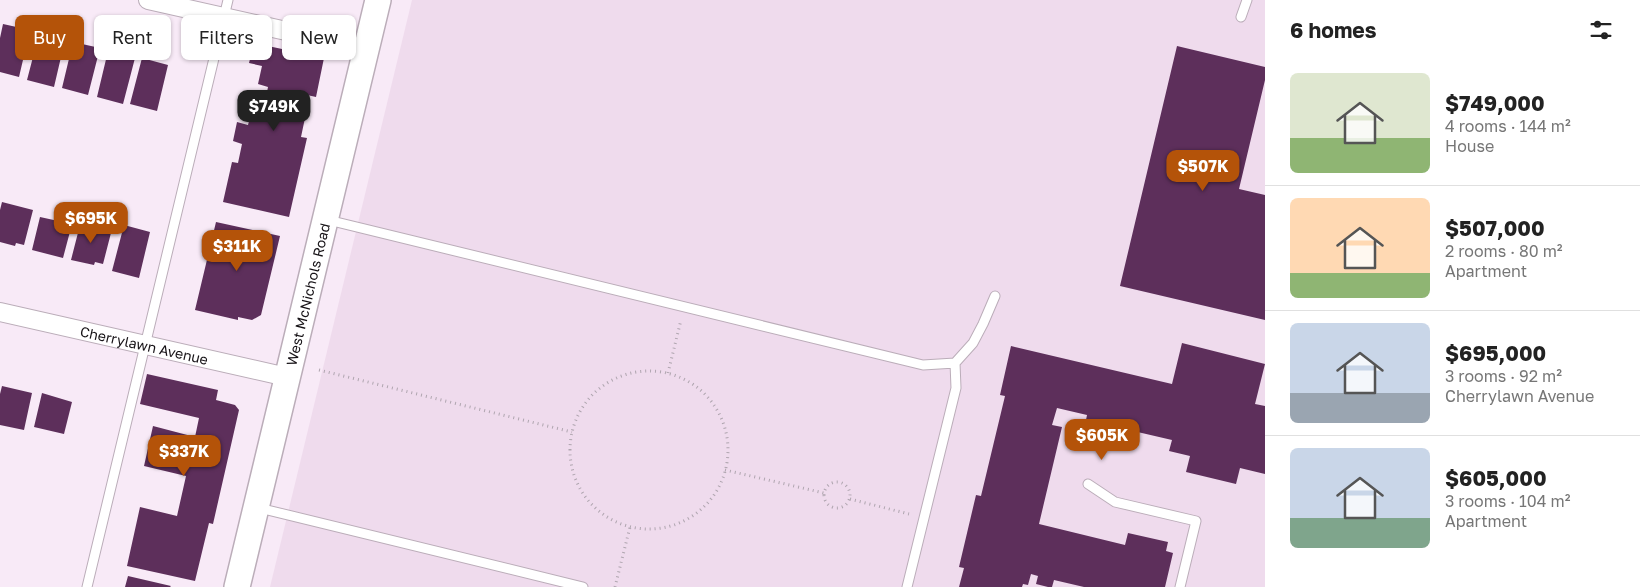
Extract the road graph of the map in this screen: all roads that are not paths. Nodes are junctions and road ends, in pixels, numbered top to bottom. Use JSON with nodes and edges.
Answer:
{"nodes":[{"id":1,"x":148,"y":0,"type":"edge"},
{"id":2,"x":378,"y":0,"type":"edge"},
{"id":3,"x":1248,"y":0,"type":"edge"},
{"id":4,"x":226,"y":8,"type":"edge"},
{"id":5,"x":1242,"y":17,"type":"dead end"},
{"id":6,"x":366,"y":49,"type":"junction"},
{"id":7,"x":325,"y":219,"type":"junction"},
{"id":8,"x":994,"y":296,"type":"dead end"},
{"id":9,"x":0,"y":312,"type":"edge"},
{"id":10,"x":146,"y":345,"type":"junction"},
{"id":11,"x":955,"y":363,"type":"junction"},
{"id":12,"x":287,"y":376,"type":"junction"},
{"id":13,"x":1088,"y":484,"type":"dead end"},
{"id":14,"x":256,"y":507,"type":"junction"},
{"id":15,"x":87,"y":587,"type":"edge"},
{"id":16,"x":237,"y":587,"type":"edge"},
{"id":17,"x":583,"y":587,"type":"edge"},
{"id":18,"x":907,"y":587,"type":"edge"},
{"id":19,"x":1180,"y":587,"type":"edge"}],
"edges":[{"from":1,"to":4,"type":"street"},
{"from":2,"to":6,"type":"main road","name":"West McNichols Road"},
{"from":3,"to":5,"type":"lane"},
{"from":4,"to":6,"type":"street"},
{"from":4,"to":10,"type":"lane"},
{"from":6,"to":7,"type":"main road","name":"West McNichols Road"},
{"from":7,"to":11,"type":"lane"},
{"from":7,"to":12,"type":"main road","name":"West McNichols Road"},
{"from":8,"to":11,"type":"lane"},
{"from":9,"to":10,"type":"street","name":"Cherrylawn Avenue"},
{"from":10,"to":12,"type":"street","name":"Cherrylawn Avenue"},
{"from":10,"to":15,"type":"lane"},
{"from":11,"to":18,"type":"lane"},
{"from":12,"to":14,"type":"main road","name":"West McNichols Road"},
{"from":13,"to":19,"type":"lane"},
{"from":14,"to":16,"type":"main road","name":"West McNichols Road"},
{"from":14,"to":17,"type":"lane"}]}
